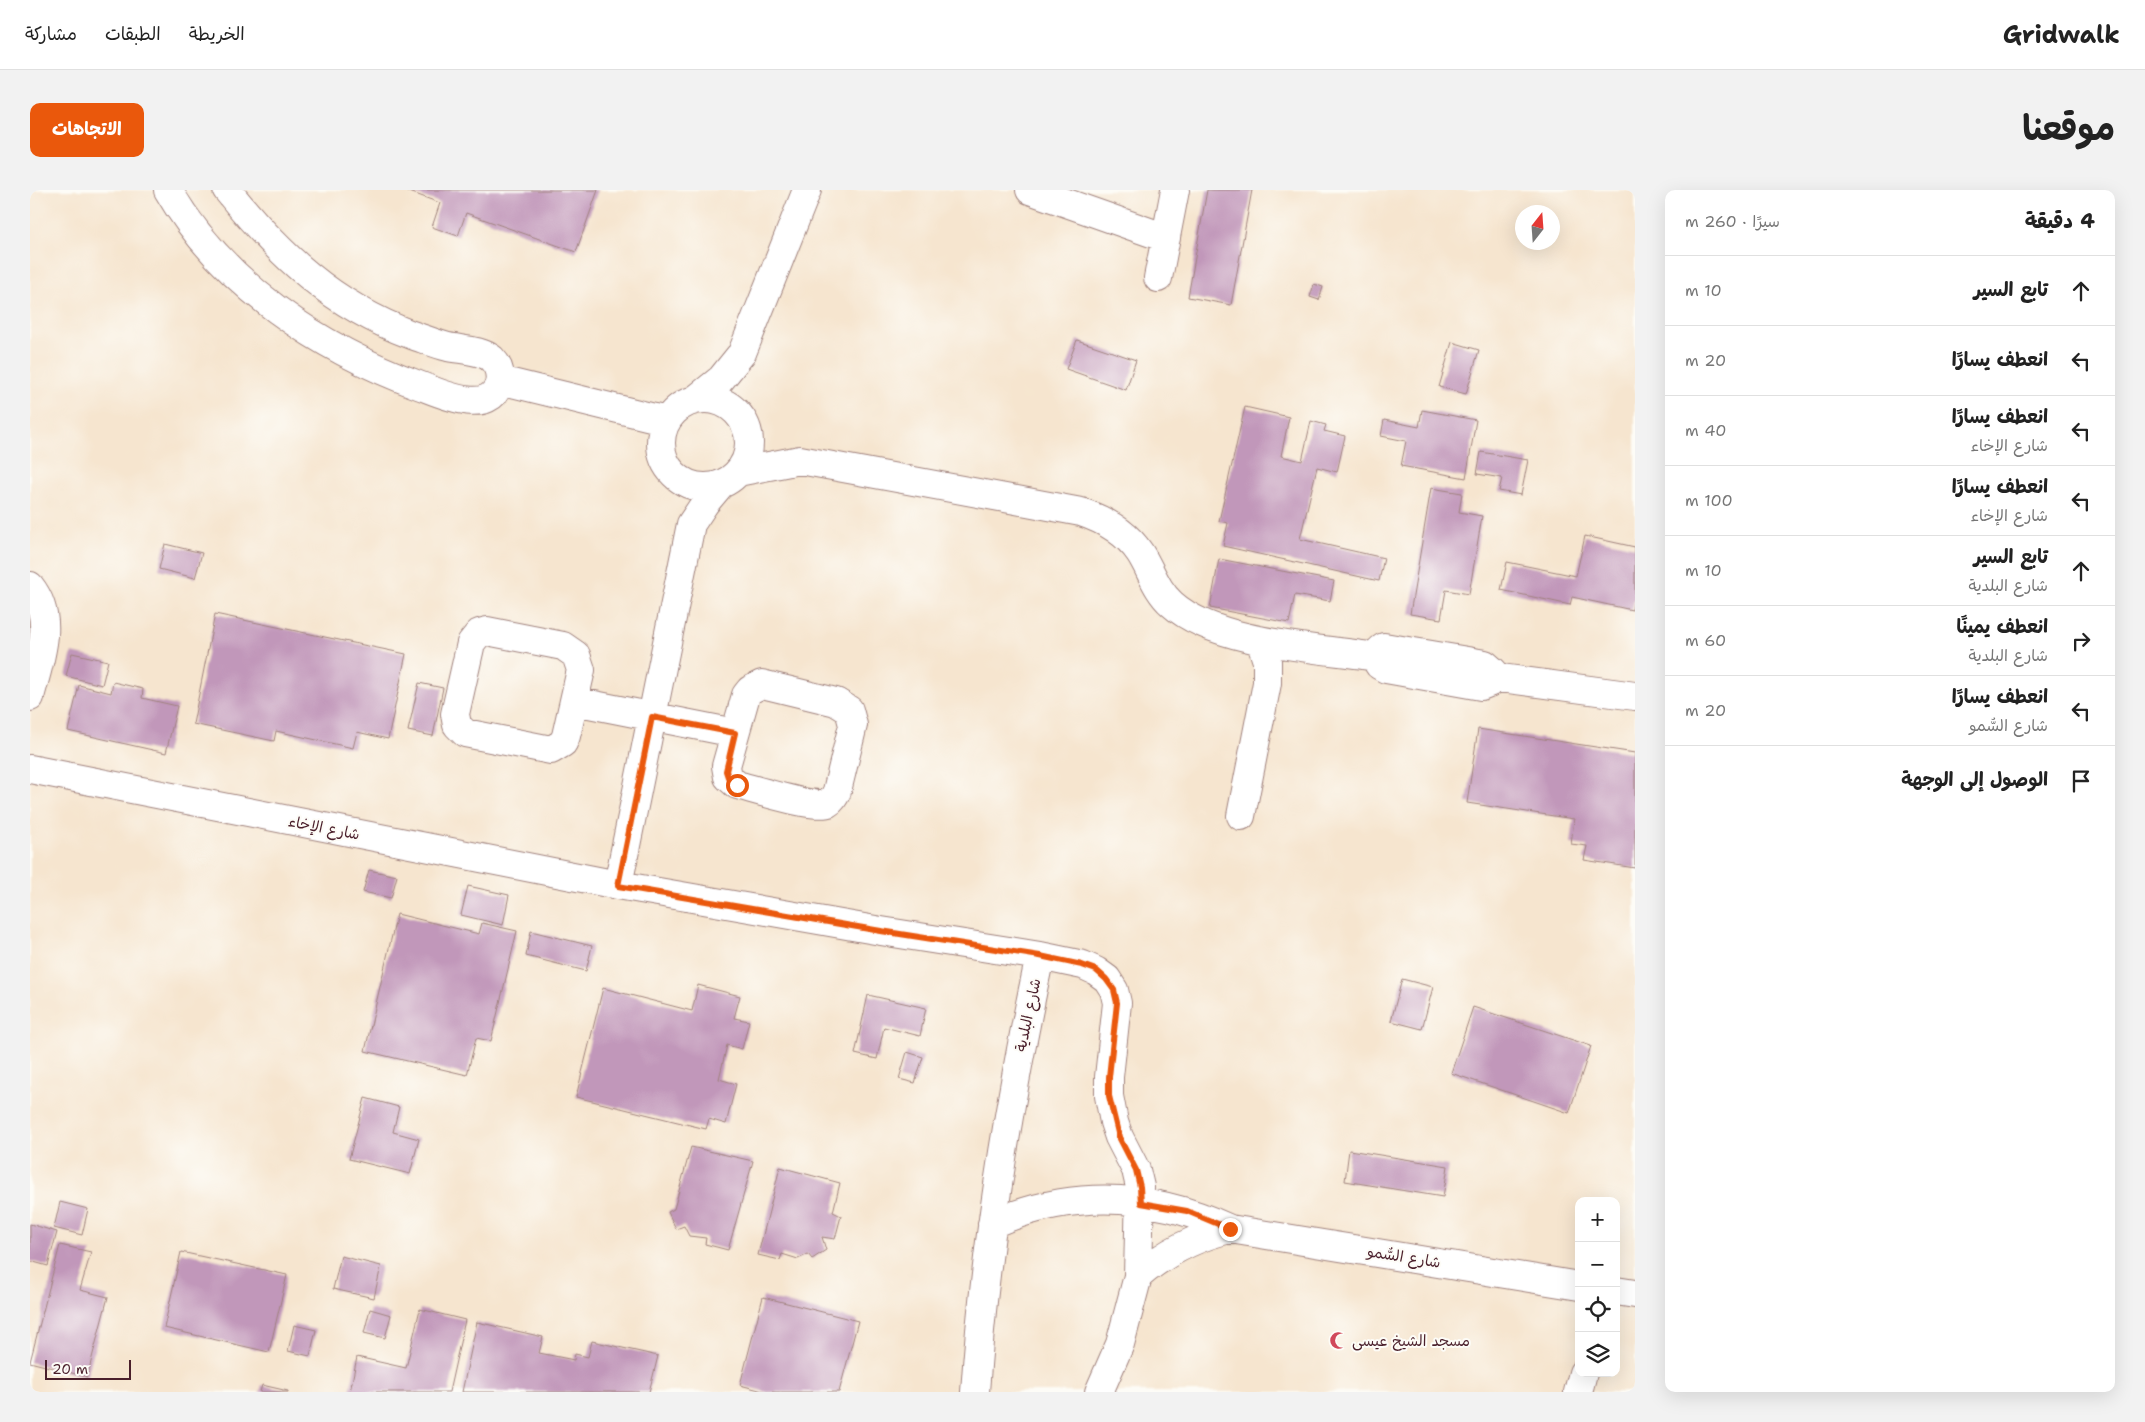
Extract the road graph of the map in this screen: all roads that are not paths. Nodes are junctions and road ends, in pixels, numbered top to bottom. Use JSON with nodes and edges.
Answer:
{"nodes":[{"id":1,"x":168,"y":190,"type":"edge"},
{"id":2,"x":227,"y":190,"type":"edge"},
{"id":3,"x":807,"y":190,"type":"edge"},
{"id":4,"x":1030,"y":190,"type":"edge"},
{"id":5,"x":1175,"y":190,"type":"edge"},
{"id":6,"x":1166,"y":238,"type":"junction"},
{"id":7,"x":1158,"y":278,"type":"dead end"},
{"id":8,"x":742,"y":353,"type":"junction"},
{"id":9,"x":500,"y":380,"type":"junction"},
{"id":10,"x":695,"y":400,"type":"junction"},
{"id":11,"x":743,"y":420,"type":"junction"},
{"id":12,"x":667,"y":421,"type":"junction"},
{"id":13,"x":800,"y":460,"type":"junction"},
{"id":14,"x":676,"y":476,"type":"junction"},
{"id":15,"x":730,"y":478,"type":"junction"},
{"id":16,"x":692,"y":524,"type":"junction"},
{"id":17,"x":30,"y":586,"type":"edge"},
{"id":18,"x":1260,"y":640,"type":"junction"},
{"id":19,"x":30,"y":694,"type":"edge"},
{"id":20,"x":1635,"y":696,"type":"edge"},
{"id":21,"x":574,"y":701,"type":"junction"},
{"id":22,"x":652,"y":717,"type":"junction"},
{"id":23,"x":735,"y":733,"type":"junction"},
{"id":24,"x":30,"y":769,"type":"edge"},
{"id":25,"x":1241,"y":816,"type":"dead end"},
{"id":26,"x":618,"y":886,"type":"junction"},
{"id":27,"x":1040,"y":956,"type":"junction"},
{"id":28,"x":1141,"y":1203,"type":"junction"},
{"id":29,"x":992,"y":1224,"type":"junction"},
{"id":30,"x":1230,"y":1229,"type":"junction"},
{"id":31,"x":1138,"y":1276,"type":"junction"},
{"id":32,"x":1575,"y":1285,"type":"edge"},
{"id":33,"x":1620,"y":1292,"type":"edge"},
{"id":34,"x":1635,"y":1294,"type":"edge"},
{"id":35,"x":1582,"y":1377,"type":"edge"},
{"id":36,"x":975,"y":1392,"type":"edge"},
{"id":37,"x":1099,"y":1392,"type":"edge"},
{"id":38,"x":1578,"y":1392,"type":"edge"}],
"edges":[{"from":1,"to":9,"type":"street"},
{"from":2,"to":9,"type":"street"},
{"from":3,"to":8,"type":"street"},
{"from":4,"to":6,"type":"street"},
{"from":5,"to":6,"type":"street"},
{"from":6,"to":7,"type":"street"},
{"from":8,"to":10,"type":"street"},
{"from":8,"to":11,"type":"street"},
{"from":9,"to":12,"type":"street"},
{"from":10,"to":11,"type":"street"},
{"from":10,"to":12,"type":"street"},
{"from":11,"to":13,"type":"street"},
{"from":11,"to":15,"type":"street"},
{"from":12,"to":14,"type":"street"},
{"from":13,"to":15,"type":"street"},
{"from":13,"to":18,"type":"street"},
{"from":14,"to":15,"type":"street"},
{"from":14,"to":16,"type":"street"},
{"from":15,"to":16,"type":"street"},
{"from":16,"to":22,"type":"street"},
{"from":17,"to":19,"type":"street"},
{"from":18,"to":20,"type":"street"},
{"from":18,"to":25,"type":"street"},
{"from":21,"to":21,"type":"street"},
{"from":21,"to":22,"type":"street"},
{"from":22,"to":23,"type":"street"},
{"from":22,"to":26,"type":"street"},
{"from":23,"to":23,"type":"street"},
{"from":24,"to":26,"type":"street","name":"شارع الإخاء"},
{"from":26,"to":27,"type":"street","name":"شارع الإخاء"},
{"from":27,"to":28,"type":"street"},
{"from":27,"to":29,"type":"street","name":"شارع البلدية"},
{"from":28,"to":29,"type":"street","name":"شارع السُّمو"},
{"from":28,"to":30,"type":"street","name":"شارع السُّمو"},
{"from":28,"to":31,"type":"street"},
{"from":29,"to":36,"type":"street","name":"شارع البلدية"},
{"from":30,"to":31,"type":"street","name":"شارع السُّمو"},
{"from":30,"to":32,"type":"street","name":"شارع السُّمو"},
{"from":31,"to":37,"type":"street"},
{"from":33,"to":34,"type":"street"},
{"from":35,"to":38,"type":"street"}]}
